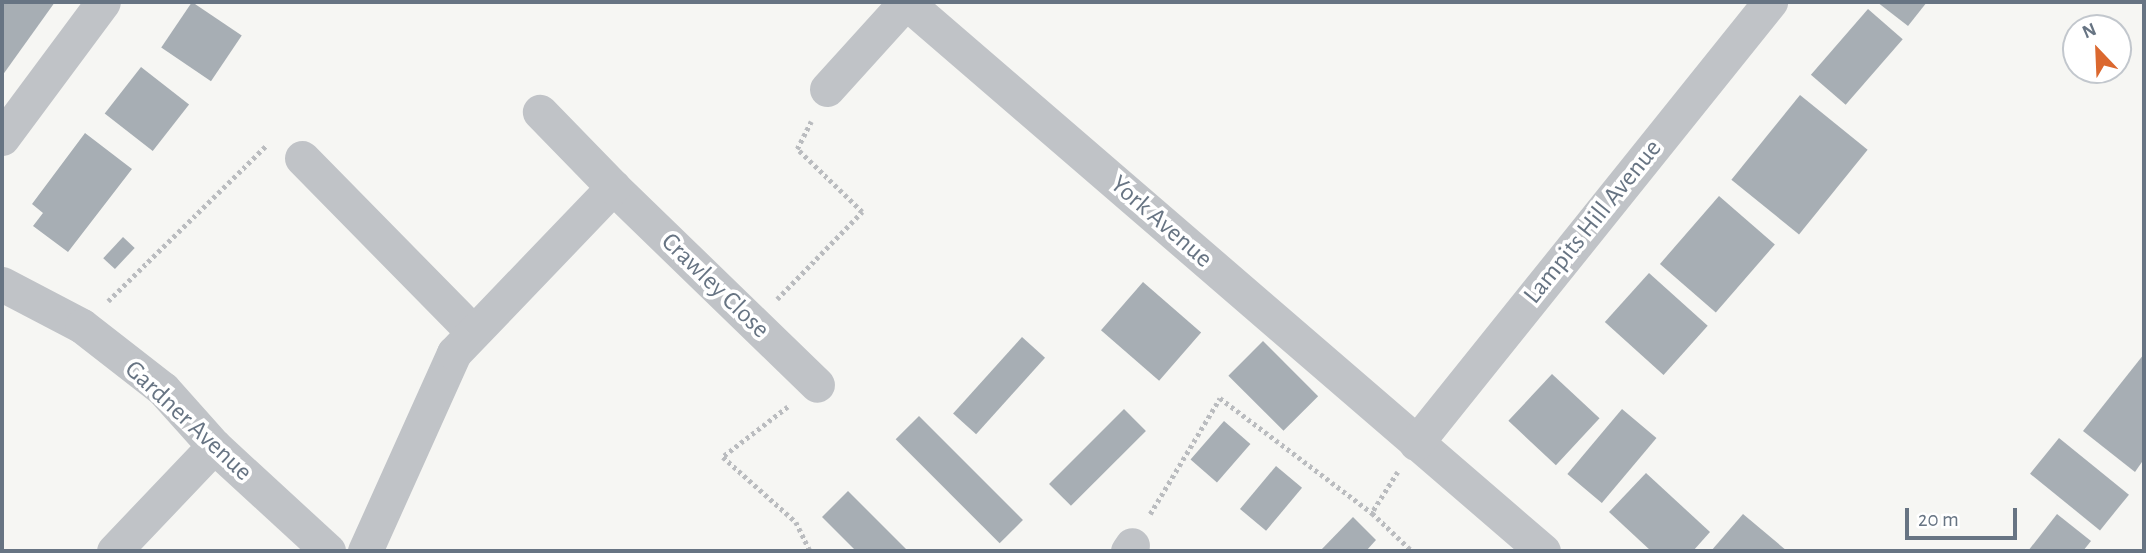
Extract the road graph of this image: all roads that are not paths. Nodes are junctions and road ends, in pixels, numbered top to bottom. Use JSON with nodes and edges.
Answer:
{"nodes":[{"id":1,"x":103,"y":2,"type":"edge"},
{"id":2,"x":906,"y":2,"type":"edge"},
{"id":3,"x":1770,"y":2,"type":"edge"},
{"id":4,"x":827,"y":89,"type":"road end"},
{"id":5,"x":540,"y":112,"type":"dead end"},
{"id":6,"x":2,"y":138,"type":"edge"},
{"id":7,"x":302,"y":158,"type":"road end"},
{"id":8,"x":613,"y":187,"type":"junction"},
{"id":9,"x":2,"y":284,"type":"edge"},
{"id":10,"x":472,"y":331,"type":"junction"},
{"id":11,"x":817,"y":385,"type":"road end"},
{"id":12,"x":1416,"y":443,"type":"junction"},
{"id":13,"x":214,"y":446,"type":"junction"},
{"id":14,"x":114,"y":551,"type":"edge"},
{"id":15,"x":328,"y":551,"type":"edge"},
{"id":16,"x":365,"y":551,"type":"edge"},
{"id":17,"x":1543,"y":551,"type":"edge"}],
"edges":[{"from":1,"to":6,"type":"street"},
{"from":2,"to":4,"type":"street"},
{"from":2,"to":12,"type":"street","name":"York Avenue"},
{"from":3,"to":12,"type":"street","name":"Lampits Hill Avenue"},
{"from":5,"to":8,"type":"street","name":"Crawley Close"},
{"from":7,"to":10,"type":"street"},
{"from":8,"to":10,"type":"street"},
{"from":8,"to":11,"type":"street","name":"Crawley Close"},
{"from":9,"to":13,"type":"street","name":"Gardner Avenue"},
{"from":10,"to":16,"type":"street"},
{"from":12,"to":17,"type":"street","name":"York Avenue"},
{"from":13,"to":14,"type":"street"},
{"from":13,"to":15,"type":"street","name":"Gardner Avenue"}]}
